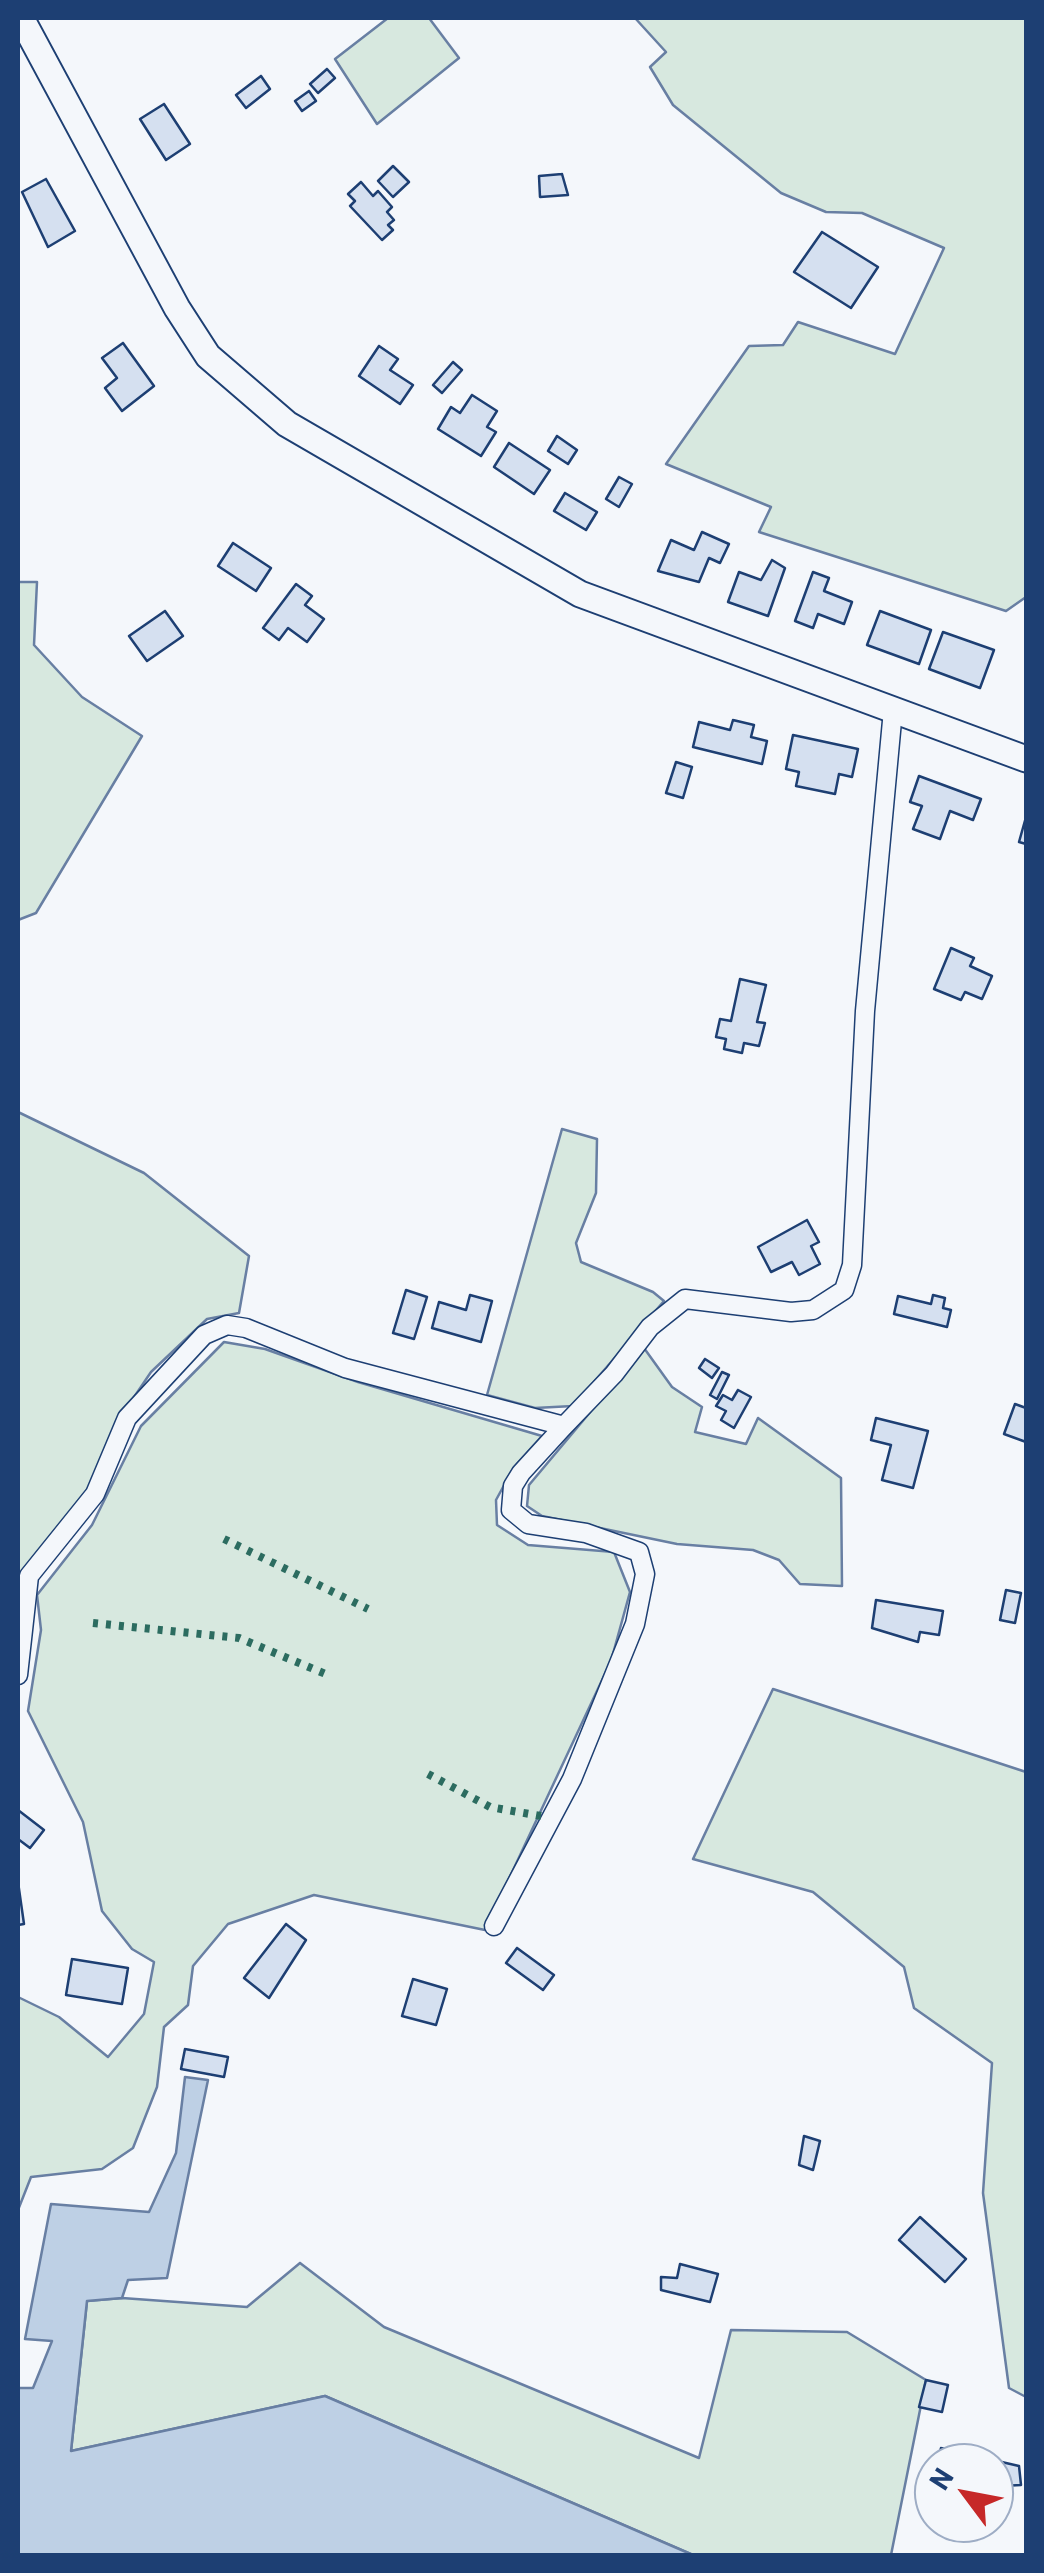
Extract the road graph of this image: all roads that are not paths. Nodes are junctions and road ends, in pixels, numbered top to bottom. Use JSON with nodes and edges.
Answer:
{"nodes":[{"id":1,"x":21,"y":18,"type":"edge"},
{"id":2,"x":893,"y":710,"type":"junction"},
{"id":3,"x":1026,"y":758,"type":"edge"},
{"id":4,"x":564,"y":1426,"type":"junction"},
{"id":5,"x":18,"y":1676,"type":"edge"},
{"id":6,"x":494,"y":1926,"type":"dead end"}],
"edges":[{"from":1,"to":2,"type":"street"},
{"from":2,"to":3,"type":"street"},
{"from":2,"to":4,"type":"street"},
{"from":4,"to":5,"type":"street"},
{"from":4,"to":6,"type":"street"}]}
